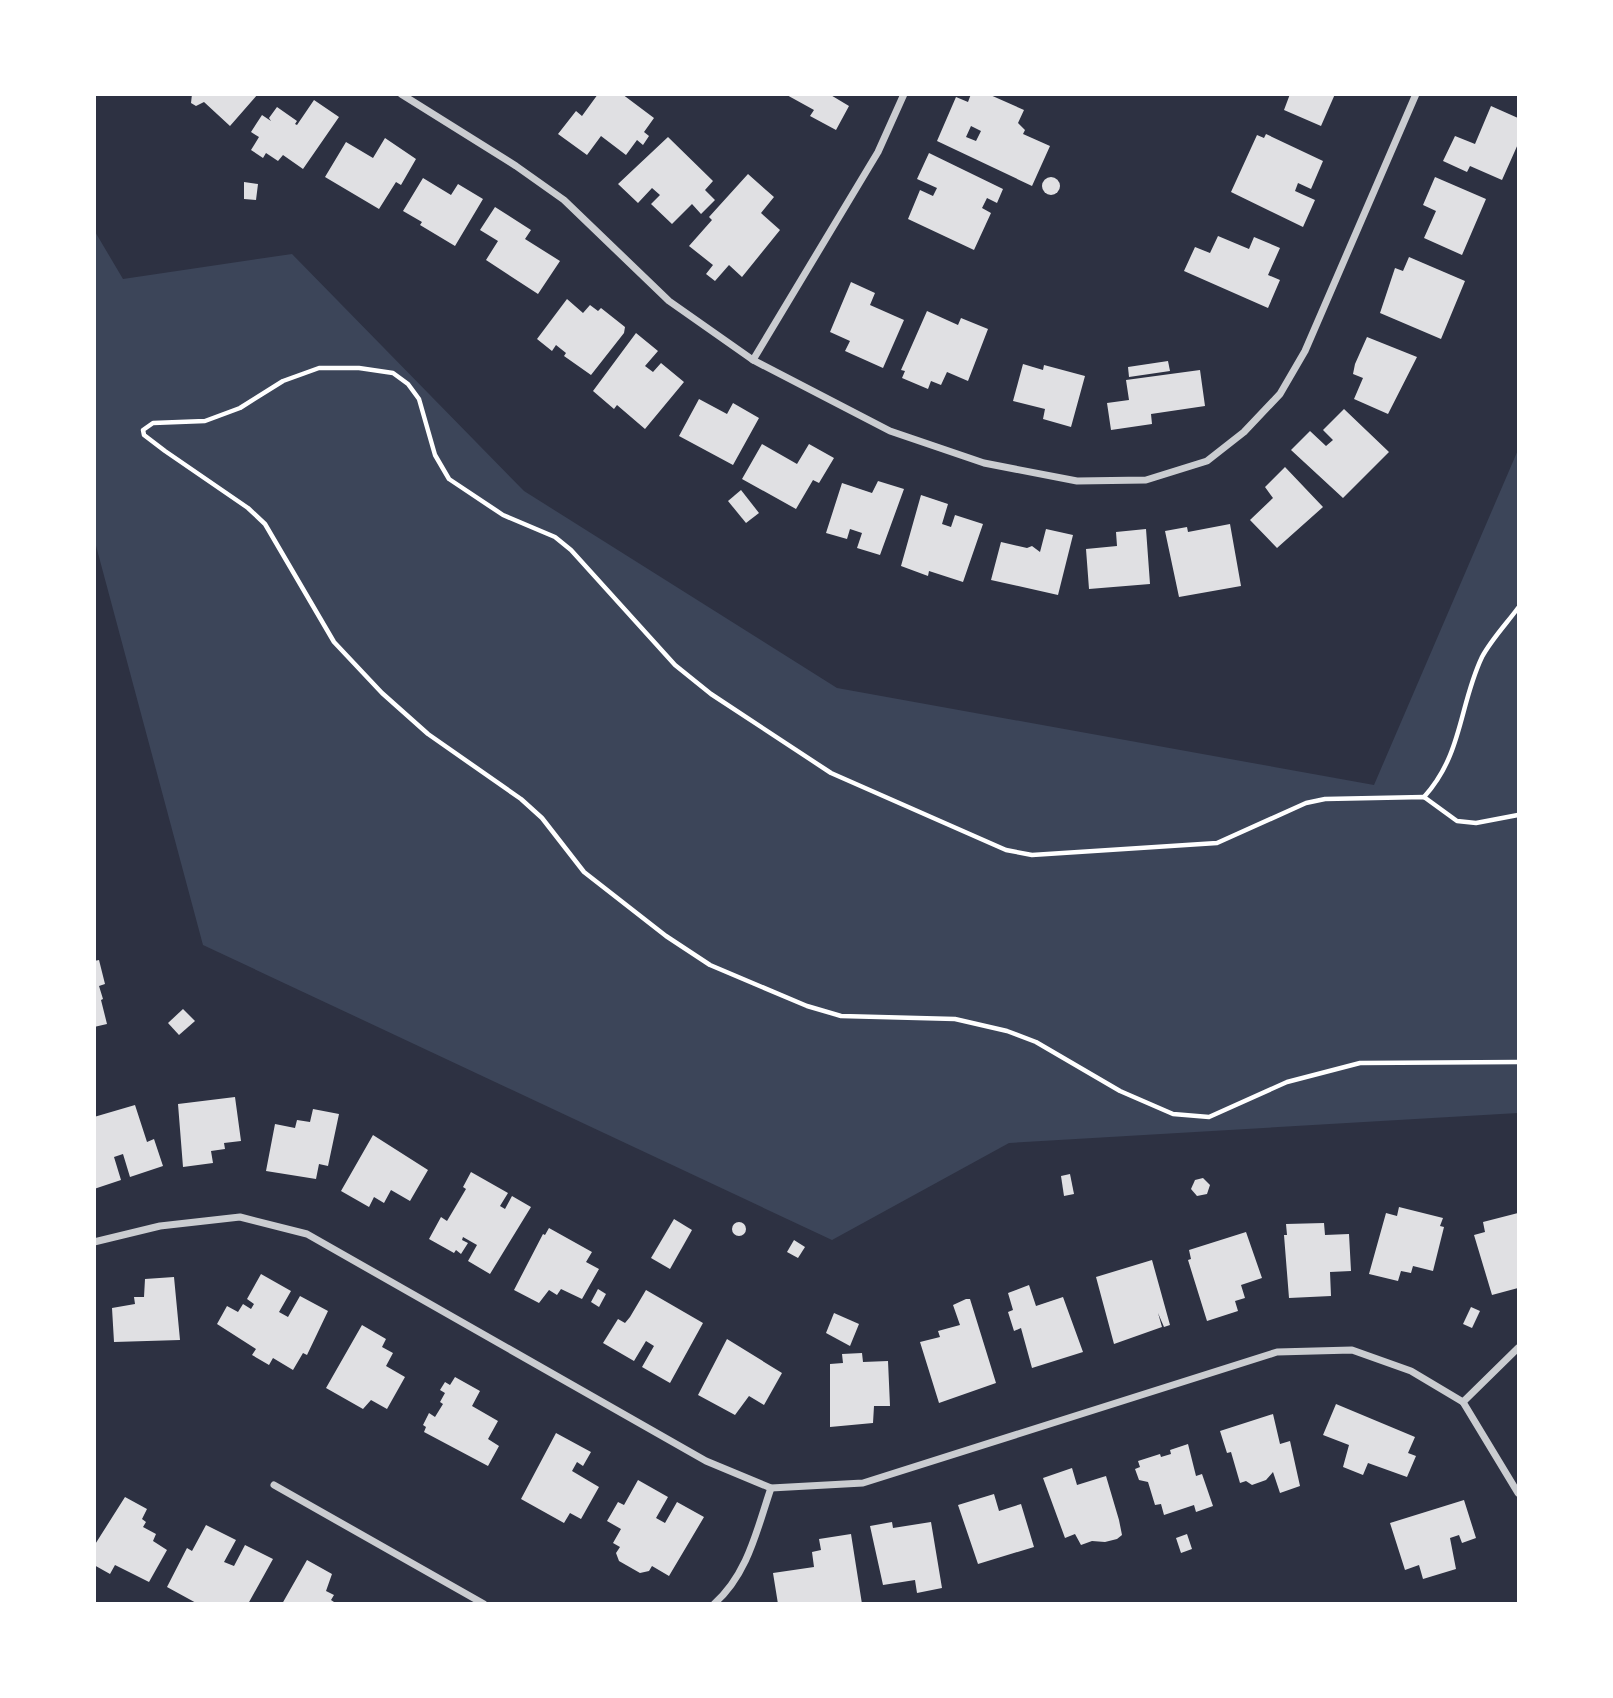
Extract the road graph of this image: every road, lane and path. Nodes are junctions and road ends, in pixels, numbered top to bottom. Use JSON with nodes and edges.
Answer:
{"nodes":[{"id":1,"x":401,"y":94,"type":"edge"},
{"id":2,"x":904,"y":94,"type":"edge"},
{"id":3,"x":1416,"y":94,"type":"edge"},
{"id":4,"x":753,"y":360,"type":"junction"},
{"id":5,"x":1518,"y":608,"type":"edge"},
{"id":6,"x":1424,"y":797,"type":"junction"},
{"id":7,"x":1518,"y":816,"type":"edge"},
{"id":8,"x":1518,"y":1062,"type":"edge"},
{"id":9,"x":94,"y":1242,"type":"edge"},
{"id":10,"x":1518,"y":1348,"type":"edge"},
{"id":11,"x":1463,"y":1402,"type":"junction"},
{"id":12,"x":274,"y":1485,"type":"dead end"},
{"id":13,"x":771,"y":1488,"type":"junction"},
{"id":14,"x":1518,"y":1493,"type":"edge"},
{"id":15,"x":484,"y":1604,"type":"edge"},
{"id":16,"x":714,"y":1604,"type":"edge"}],
"edges":[{"from":1,"to":4,"type":"street"},
{"from":2,"to":4,"type":"street"},
{"from":3,"to":4,"type":"street"},
{"from":5,"to":6,"type":"path"},
{"from":6,"to":7,"type":"path"},
{"from":6,"to":8,"type":"path"},
{"from":9,"to":13,"type":"street"},
{"from":10,"to":11,"type":"street"},
{"from":11,"to":13,"type":"street"},
{"from":11,"to":14,"type":"street"},
{"from":12,"to":15,"type":"street"},
{"from":13,"to":16,"type":"street"}]}
